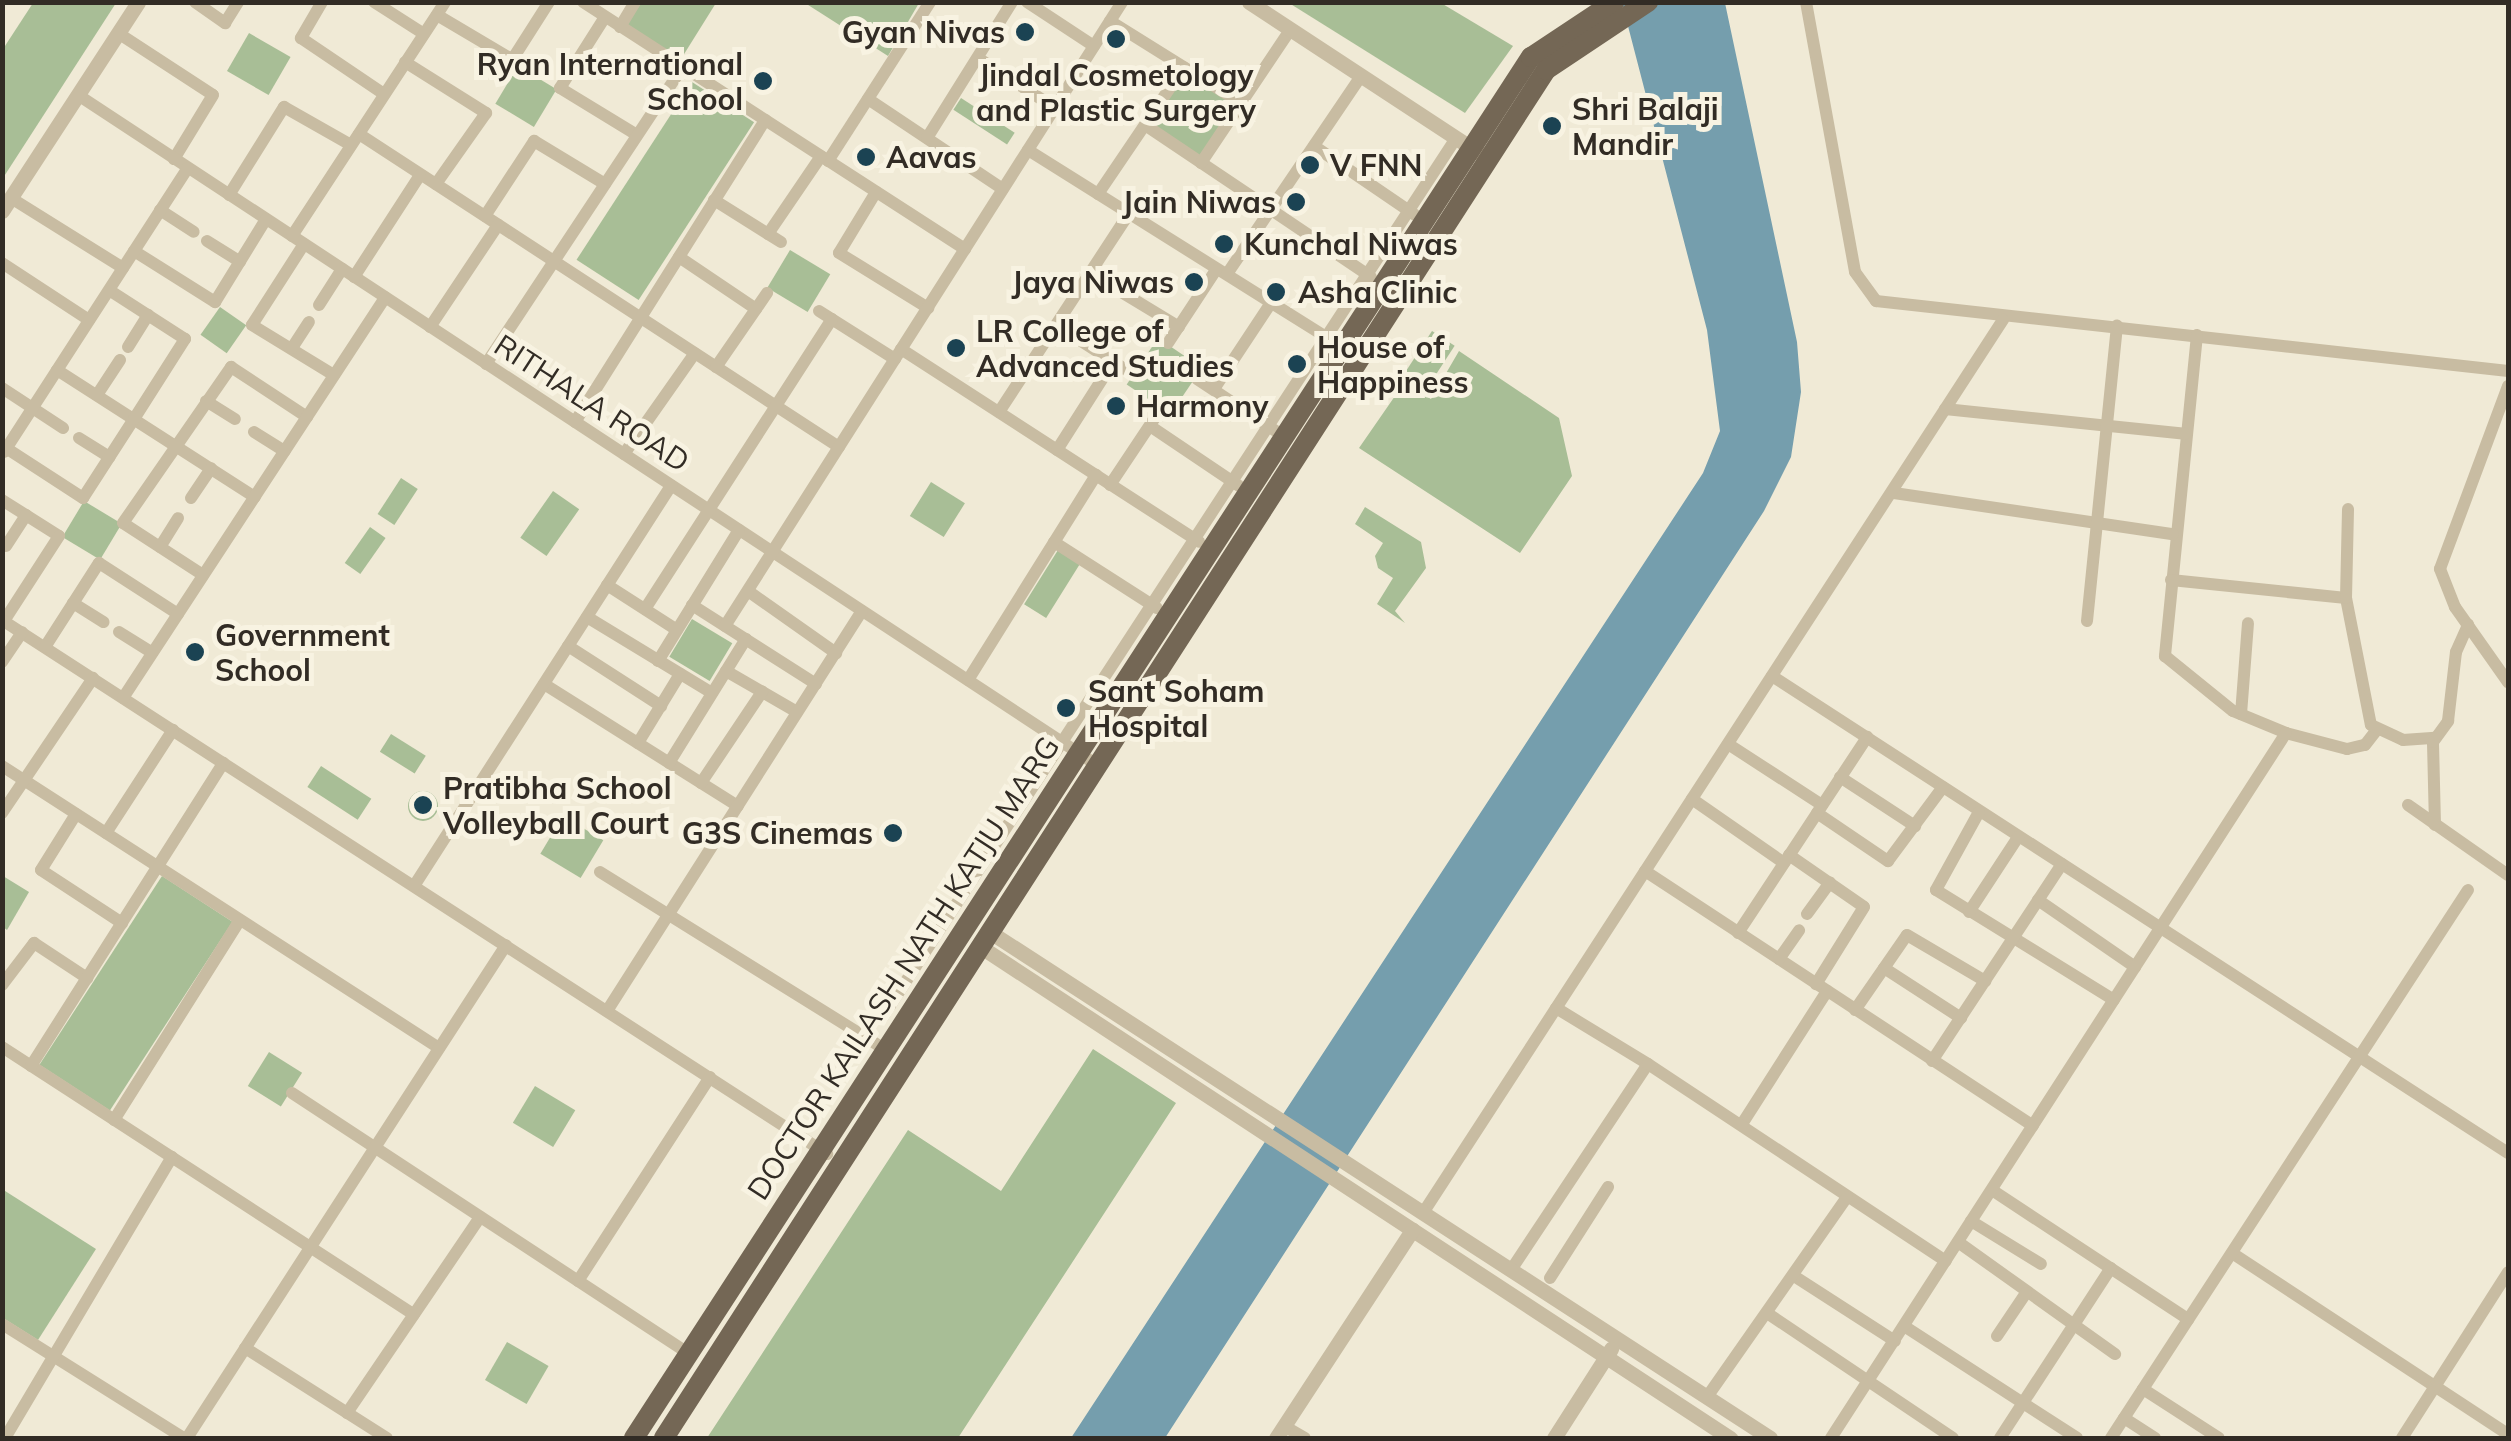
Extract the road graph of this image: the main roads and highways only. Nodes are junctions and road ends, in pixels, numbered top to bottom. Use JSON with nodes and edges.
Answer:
{"nodes":[{"id":1,"x":1648,"y":2,"type":"edge"},
{"id":2,"x":1613,"y":11,"type":"edge"},
{"id":3,"x":1472,"y":148,"type":"junction"},
{"id":4,"x":634,"y":1438,"type":"edge"},
{"id":5,"x":664,"y":1438,"type":"edge"}],
"edges":[{"from":1,"to":2,"type":"main road","name":"DOCTOR KAILASH NATH KATJU MARG"},
{"from":2,"to":3,"type":"main road","name":"DOCTOR KAILASH NATH KATJU MARG"},
{"from":3,"to":4,"type":"main road","name":"DOCTOR KAILASH NATH KATJU MARG"},
{"from":3,"to":5,"type":"main road","name":"DOCTOR KAILASH NATH KATJU MARG"}]}
